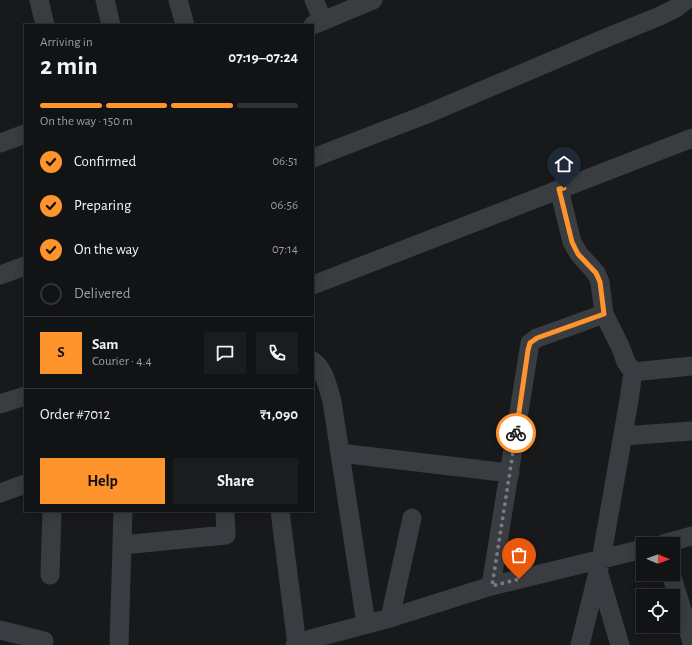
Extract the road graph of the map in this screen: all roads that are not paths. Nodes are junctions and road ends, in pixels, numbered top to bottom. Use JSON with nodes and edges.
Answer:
{"nodes":[{"id":1,"x":39,"y":0,"type":"edge"},
{"id":2,"x":105,"y":0,"type":"edge"},
{"id":3,"x":178,"y":0,"type":"edge"},
{"id":4,"x":314,"y":0,"type":"edge"},
{"id":5,"x":373,"y":0,"type":"edge"},
{"id":6,"x":686,"y":0,"type":"edge"},
{"id":7,"x":318,"y":23,"type":"edge"},
{"id":8,"x":45,"y":24,"type":"edge"},
{"id":9,"x":111,"y":24,"type":"edge"},
{"id":10,"x":184,"y":24,"type":"edge"},
{"id":11,"x":24,"y":134,"type":"edge"},
{"id":12,"x":692,"y":138,"type":"edge"},
{"id":13,"x":0,"y":143,"type":"edge"},
{"id":14,"x":314,"y":158,"type":"edge"},
{"id":15,"x":559,"y":189,"type":"junction"},
{"id":16,"x":24,"y":266,"type":"edge"},
{"id":17,"x":0,"y":275,"type":"edge"},
{"id":18,"x":314,"y":284,"type":"edge"},
{"id":19,"x":604,"y":314,"type":"junction"},
{"id":20,"x":314,"y":362,"type":"edge"},
{"id":21,"x":692,"y":366,"type":"edge"},
{"id":22,"x":633,"y":372,"type":"junction"},
{"id":23,"x":24,"y":396,"type":"edge"},
{"id":24,"x":0,"y":404,"type":"edge"},
{"id":25,"x":692,"y":431,"type":"edge"},
{"id":26,"x":623,"y":436,"type":"junction"},
{"id":27,"x":340,"y":454,"type":"junction"},
{"id":28,"x":510,"y":473,"type":"junction"},
{"id":29,"x":24,"y":484,"type":"edge"},
{"id":30,"x":0,"y":493,"type":"edge"},
{"id":31,"x":52,"y":512,"type":"edge"},
{"id":32,"x":123,"y":512,"type":"edge"},
{"id":33,"x":225,"y":512,"type":"edge"},
{"id":34,"x":280,"y":512,"type":"edge"},
{"id":35,"x":412,"y":518,"type":"dead end"},
{"id":36,"x":692,"y":536,"type":"edge"},
{"id":37,"x":680,"y":539,"type":"edge"},
{"id":38,"x":122,"y":545,"type":"junction"},
{"id":39,"x":636,"y":552,"type":"edge"},
{"id":40,"x":599,"y":565,"type":"junction"},
{"id":41,"x":50,"y":575,"type":"dead end"},
{"id":42,"x":672,"y":581,"type":"edge"},
{"id":43,"x":492,"y":586,"type":"junction"},
{"id":44,"x":390,"y":618,"type":"junction"},
{"id":45,"x":366,"y":624,"type":"junction"},
{"id":46,"x":0,"y":630,"type":"edge"},
{"id":47,"x":44,"y":641,"type":"dead end"},
{"id":48,"x":692,"y":642,"type":"edge"},
{"id":49,"x":304,"y":644,"type":"edge"},
{"id":50,"x":119,"y":645,"type":"edge"},
{"id":51,"x":580,"y":645,"type":"edge"},
{"id":52,"x":620,"y":645,"type":"edge"}],
"edges":[{"from":1,"to":8,"type":"street"},
{"from":2,"to":9,"type":"street"},
{"from":3,"to":10,"type":"street"},
{"from":4,"to":7,"type":"street"},
{"from":5,"to":7,"type":"street"},
{"from":6,"to":14,"type":"street"},
{"from":11,"to":13,"type":"street"},
{"from":12,"to":15,"type":"street"},
{"from":15,"to":18,"type":"street"},
{"from":15,"to":19,"type":"street"},
{"from":16,"to":17,"type":"street"},
{"from":19,"to":22,"type":"street"},
{"from":19,"to":28,"type":"street"},
{"from":20,"to":27,"type":"street"},
{"from":21,"to":22,"type":"street"},
{"from":22,"to":26,"type":"street"},
{"from":23,"to":24,"type":"street"},
{"from":25,"to":26,"type":"street"},
{"from":26,"to":40,"type":"street"},
{"from":27,"to":28,"type":"street"},
{"from":27,"to":45,"type":"street"},
{"from":28,"to":43,"type":"street"},
{"from":29,"to":30,"type":"street"},
{"from":31,"to":41,"type":"street"},
{"from":32,"to":38,"type":"street"},
{"from":33,"to":38,"type":"street"},
{"from":34,"to":49,"type":"street"},
{"from":35,"to":44,"type":"street"},
{"from":36,"to":37,"type":"street"},
{"from":38,"to":50,"type":"street"},
{"from":39,"to":40,"type":"street"},
{"from":40,"to":43,"type":"street"},
{"from":40,"to":51,"type":"street"},
{"from":40,"to":52,"type":"street"},
{"from":42,"to":48,"type":"street"},
{"from":43,"to":44,"type":"street"},
{"from":44,"to":45,"type":"street"},
{"from":45,"to":49,"type":"street"},
{"from":46,"to":47,"type":"street"}]}
